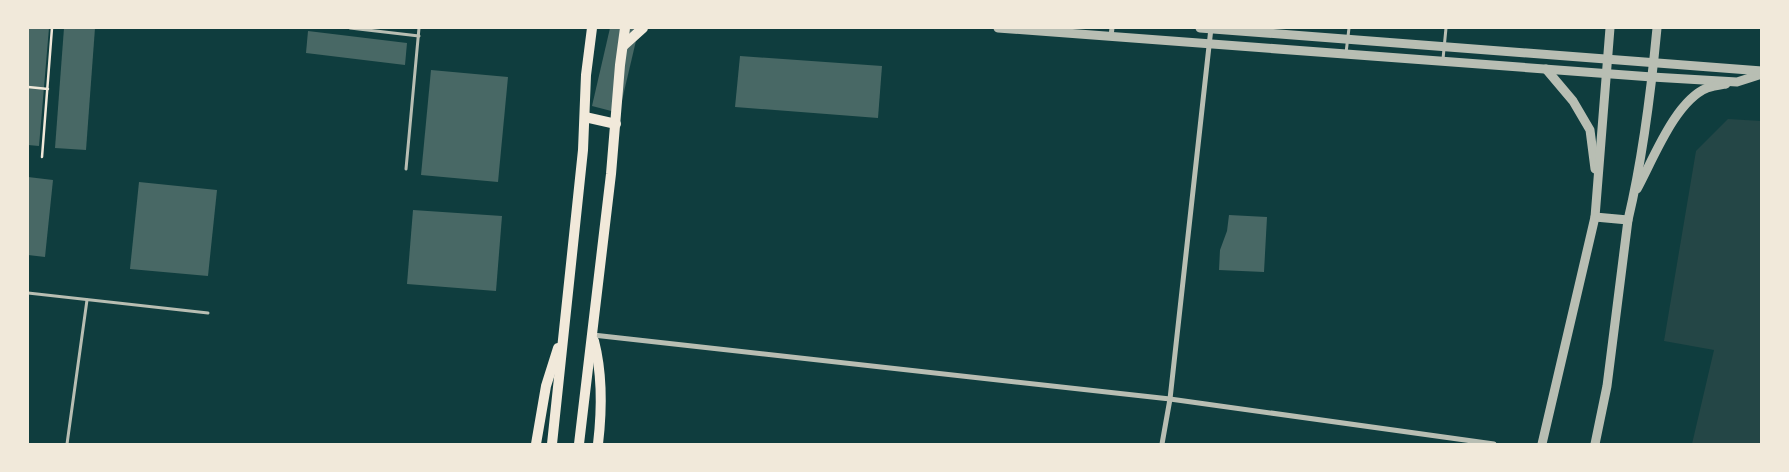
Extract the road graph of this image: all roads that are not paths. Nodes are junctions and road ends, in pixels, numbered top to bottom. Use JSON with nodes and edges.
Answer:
{"nodes":[{"id":1,"x":350,"y":28,"type":"edge"},
{"id":2,"x":419,"y":28,"type":"edge"},
{"id":3,"x":585,"y":28,"type":"edge"},
{"id":4,"x":592,"y":28,"type":"edge"},
{"id":5,"x":625,"y":28,"type":"edge"},
{"id":6,"x":643,"y":28,"type":"edge"},
{"id":7,"x":998,"y":28,"type":"edge"},
{"id":8,"x":1200,"y":28,"type":"edge"},
{"id":9,"x":1210,"y":28,"type":"edge"},
{"id":10,"x":1349,"y":28,"type":"edge"},
{"id":11,"x":1446,"y":28,"type":"edge"},
{"id":12,"x":1610,"y":28,"type":"edge"},
{"id":13,"x":1657,"y":28,"type":"edge"},
{"id":14,"x":1111,"y":32,"type":"edge"},
{"id":15,"x":419,"y":36,"type":"junction"},
{"id":16,"x":1348,"y":39,"type":"junction"},
{"id":17,"x":590,"y":44,"type":"junction"},
{"id":18,"x":1209,"y":44,"type":"junction"},
{"id":19,"x":623,"y":46,"type":"junction"},
{"id":20,"x":1444,"y":46,"type":"junction"},
{"id":21,"x":1346,"y":54,"type":"junction"},
{"id":22,"x":1608,"y":60,"type":"junction"},
{"id":23,"x":1443,"y":62,"type":"junction"},
{"id":24,"x":1654,"y":63,"type":"junction"},
{"id":25,"x":1546,"y":69,"type":"junction"},
{"id":26,"x":1762,"y":72,"type":"edge"},
{"id":27,"x":1607,"y":74,"type":"junction"},
{"id":28,"x":1652,"y":78,"type":"junction"},
{"id":29,"x":1738,"y":81,"type":"junction"},
{"id":30,"x":585,"y":117,"type":"junction"},
{"id":31,"x":616,"y":124,"type":"junction"},
{"id":32,"x":406,"y":169,"type":"dead end"},
{"id":33,"x":1598,"y":189,"type":"junction"},
{"id":34,"x":1634,"y":196,"type":"junction"},
{"id":35,"x":1595,"y":217,"type":"junction"},
{"id":36,"x":1628,"y":220,"type":"junction"},
{"id":37,"x":28,"y":293,"type":"edge"},
{"id":38,"x":87,"y":300,"type":"junction"},
{"id":39,"x":208,"y":314,"type":"dead end"},
{"id":40,"x":564,"y":333,"type":"junction"},
{"id":41,"x":593,"y":335,"type":"junction"},
{"id":42,"x":1170,"y":399,"type":"junction"},
{"id":43,"x":67,"y":444,"type":"edge"},
{"id":44,"x":536,"y":444,"type":"edge"},
{"id":45,"x":552,"y":444,"type":"edge"},
{"id":46,"x":579,"y":444,"type":"edge"},
{"id":47,"x":598,"y":444,"type":"edge"},
{"id":48,"x":1162,"y":444,"type":"edge"},
{"id":49,"x":1494,"y":444,"type":"edge"},
{"id":50,"x":1542,"y":444,"type":"edge"},
{"id":51,"x":1595,"y":444,"type":"edge"}],
"edges":[{"from":1,"to":15,"type":"lane"},
{"from":2,"to":15,"type":"lane"},
{"from":3,"to":17,"type":"main road"},
{"from":4,"to":17,"type":"main road"},
{"from":5,"to":19,"type":"main road"},
{"from":6,"to":19,"type":"main road"},
{"from":7,"to":14,"type":"street"},
{"from":8,"to":9,"type":"street"},
{"from":9,"to":16,"type":"street"},
{"from":9,"to":18,"type":"street"},
{"from":10,"to":16,"type":"lane"},
{"from":11,"to":20,"type":"lane"},
{"from":12,"to":22,"type":"street"},
{"from":13,"to":24,"type":"street"},
{"from":14,"to":18,"type":"street"},
{"from":15,"to":32,"type":"lane"},
{"from":16,"to":20,"type":"street"},
{"from":16,"to":21,"type":"lane"},
{"from":17,"to":30,"type":"main road"},
{"from":18,"to":21,"type":"street"},
{"from":18,"to":42,"type":"street"},
{"from":19,"to":31,"type":"main road"},
{"from":20,"to":22,"type":"street"},
{"from":20,"to":23,"type":"lane"},
{"from":21,"to":23,"type":"street"},
{"from":22,"to":24,"type":"street"},
{"from":22,"to":27,"type":"street"},
{"from":23,"to":25,"type":"street"},
{"from":24,"to":26,"type":"street"},
{"from":24,"to":28,"type":"street"},
{"from":25,"to":27,"type":"street"},
{"from":25,"to":33,"type":"street"},
{"from":26,"to":29,"type":"street"},
{"from":27,"to":28,"type":"street"},
{"from":27,"to":33,"type":"street"},
{"from":28,"to":29,"type":"street"},
{"from":28,"to":34,"type":"street"},
{"from":29,"to":34,"type":"street"},
{"from":30,"to":31,"type":"main road"},
{"from":30,"to":40,"type":"main road"},
{"from":31,"to":41,"type":"main road"},
{"from":33,"to":35,"type":"street"},
{"from":34,"to":36,"type":"street"},
{"from":35,"to":36,"type":"street"},
{"from":35,"to":50,"type":"street"},
{"from":36,"to":51,"type":"street"},
{"from":37,"to":38,"type":"lane"},
{"from":38,"to":39,"type":"lane"},
{"from":38,"to":43,"type":"lane"},
{"from":40,"to":44,"type":"main road"},
{"from":40,"to":45,"type":"main road"},
{"from":41,"to":42,"type":"street"},
{"from":41,"to":46,"type":"main road"},
{"from":41,"to":47,"type":"main road"},
{"from":42,"to":48,"type":"street"},
{"from":42,"to":49,"type":"street"}]}
